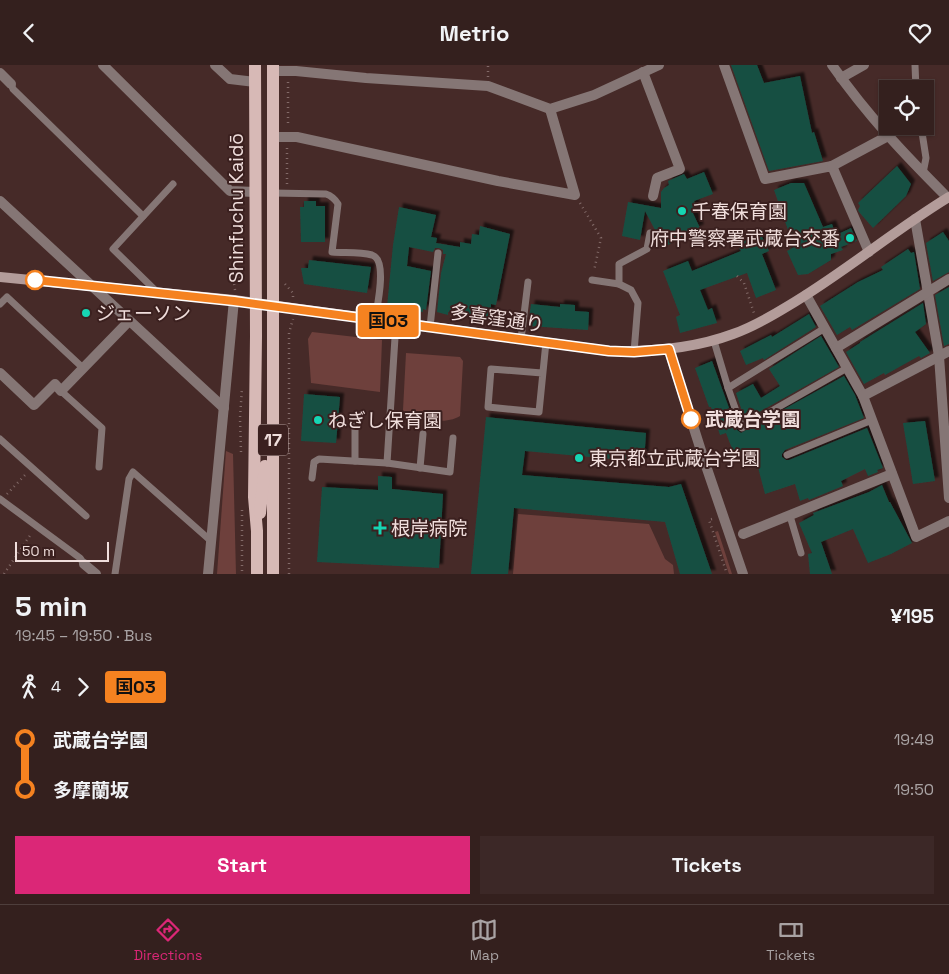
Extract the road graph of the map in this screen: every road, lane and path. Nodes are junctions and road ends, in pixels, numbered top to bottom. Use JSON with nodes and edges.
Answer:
{"nodes":[{"id":1,"x":103,"y":65,"type":"edge"},
{"id":2,"x":215,"y":65,"type":"edge"},
{"id":3,"x":255,"y":65,"type":"edge"},
{"id":4,"x":659,"y":65,"type":"edge"},
{"id":5,"x":724,"y":65,"type":"edge"},
{"id":6,"x":832,"y":65,"type":"edge"},
{"id":7,"x":864,"y":65,"type":"edge"},
{"id":8,"x":915,"y":65,"type":"edge"},
{"id":9,"x":273,"y":68,"type":"edge"},
{"id":10,"x":288,"y":71,"type":"junction"},
{"id":11,"x":0,"y":73,"type":"edge"},
{"id":12,"x":643,"y":73,"type":"junction"},
{"id":13,"x":841,"y":78,"type":"junction"},
{"id":14,"x":916,"y":80,"type":"edge"},
{"id":15,"x":255,"y":82,"type":"junction"},
{"id":16,"x":11,"y":84,"type":"joint"},
{"id":17,"x":550,"y":109,"type":"junction"},
{"id":18,"x":922,"y":135,"type":"edge"},
{"id":19,"x":888,"y":136,"type":"junction"},
{"id":20,"x":273,"y":137,"type":"junction"},
{"id":21,"x":288,"y":137,"type":"junction"},
{"id":22,"x":832,"y":166,"type":"junction"},
{"id":23,"x":923,"y":173,"type":"junction"},
{"id":24,"x":173,"y":184,"type":"dead end"},
{"id":25,"x":255,"y":192,"type":"junction"},
{"id":26,"x":273,"y":193,"type":"junction"},
{"id":27,"x":287,"y":193,"type":"junction"},
{"id":28,"x":575,"y":195,"type":"junction"},
{"id":29,"x":653,"y":196,"type":"dead end"},
{"id":30,"x":949,"y":196,"type":"edge"},
{"id":31,"x":0,"y":201,"type":"edge"},
{"id":32,"x":143,"y":216,"type":"junction"},
{"id":33,"x":915,"y":219,"type":"junction"},
{"id":34,"x":650,"y":233,"type":"dead end"},
{"id":35,"x":869,"y":252,"type":"junction"},
{"id":36,"x":438,"y":253,"type":"dead end"},
{"id":37,"x":286,"y":275,"type":"dead end"},
{"id":38,"x":737,"y":276,"type":"dead end"},
{"id":39,"x":0,"y":277,"type":"edge"},
{"id":40,"x":949,"y":279,"type":"edge"},
{"id":41,"x":592,"y":280,"type":"joint"},
{"id":42,"x":528,"y":282,"type":"dead end"},
{"id":43,"x":619,"y":284,"type":"junction"},
{"id":44,"x":92,"y":285,"type":"junction"},
{"id":45,"x":156,"y":291,"type":"junction"},
{"id":46,"x":293,"y":293,"type":"dead end"},
{"id":47,"x":928,"y":293,"type":"junction"},
{"id":48,"x":806,"y":295,"type":"junction"},
{"id":49,"x":234,"y":301,"type":"junction"},
{"id":50,"x":256,"y":303,"type":"junction"},
{"id":51,"x":0,"y":304,"type":"edge"},
{"id":52,"x":274,"y":306,"type":"junction"},
{"id":53,"x":754,"y":313,"type":"dead end"},
{"id":54,"x":376,"y":319,"type":"junction"},
{"id":55,"x":129,"y":321,"type":"junction"},
{"id":56,"x":293,"y":321,"type":"dead end"},
{"id":57,"x":396,"y":322,"type":"junction"},
{"id":58,"x":430,"y":327,"type":"junction"},
{"id":59,"x":825,"y":328,"type":"junction"},
{"id":60,"x":522,"y":339,"type":"junction"},
{"id":61,"x":714,"y":341,"type":"junction"},
{"id":62,"x":546,"y":343,"type":"junction"},
{"id":63,"x":836,"y":348,"type":"junction"},
{"id":64,"x":669,"y":349,"type":"junction"},
{"id":65,"x":949,"y":351,"type":"edge"},
{"id":66,"x":634,"y":352,"type":"junction"},
{"id":67,"x":939,"y":356,"type":"junction"},
{"id":68,"x":83,"y":368,"type":"junction"},
{"id":69,"x":847,"y":368,"type":"junction"},
{"id":70,"x":0,"y":373,"type":"edge"},
{"id":71,"x":542,"y":373,"type":"junction"},
{"id":72,"x":728,"y":388,"type":"junction"},
{"id":73,"x":61,"y":391,"type":"junction"},
{"id":74,"x":863,"y":396,"type":"junction"},
{"id":75,"x":224,"y":408,"type":"junction"},
{"id":76,"x":872,"y":420,"type":"junction"},
{"id":77,"x":356,"y":426,"type":"dead end"},
{"id":78,"x":423,"y":434,"type":"dead end"},
{"id":79,"x":453,"y":437,"type":"dead end"},
{"id":80,"x":0,"y":439,"type":"edge"},
{"id":81,"x":787,"y":455,"type":"dead end"},
{"id":82,"x":355,"y":461,"type":"junction"},
{"id":83,"x":387,"y":463,"type":"junction"},
{"id":84,"x":32,"y":467,"type":"junction"},
{"id":85,"x":99,"y":467,"type":"dead end"},
{"id":86,"x":420,"y":468,"type":"junction"},
{"id":87,"x":892,"y":474,"type":"junction"},
{"id":88,"x":312,"y":478,"type":"dead end"},
{"id":89,"x":949,"y":498,"type":"edge"},
{"id":90,"x":1,"y":499,"type":"edge"},
{"id":91,"x":86,"y":516,"type":"dead end"},
{"id":92,"x":790,"y":516,"type":"junction"},
{"id":93,"x":713,"y":518,"type":"dead end"},
{"id":94,"x":949,"y":521,"type":"edge"},
{"id":95,"x":36,"y":527,"type":"junction"},
{"id":96,"x":257,"y":531,"type":"junction"},
{"id":97,"x":743,"y":534,"type":"dead end"},
{"id":98,"x":212,"y":541,"type":"junction"},
{"id":99,"x":801,"y":553,"type":"dead end"},
{"id":100,"x":84,"y":564,"type":"joint"},
{"id":101,"x":4,"y":574,"type":"edge"},
{"id":102,"x":96,"y":574,"type":"edge"},
{"id":103,"x":115,"y":574,"type":"edge"},
{"id":104,"x":208,"y":574,"type":"edge"},
{"id":105,"x":257,"y":574,"type":"edge"},
{"id":106,"x":273,"y":574,"type":"edge"},
{"id":107,"x":289,"y":574,"type":"edge"},
{"id":108,"x":727,"y":574,"type":"edge"},
{"id":109,"x":743,"y":574,"type":"edge"}],
"edges":[{"from":1,"to":25,"type":"street"},
{"from":2,"to":15,"type":"street"},
{"from":3,"to":15,"type":"main road","name":"Shinfuchu Kaidō","number":"17"},
{"from":4,"to":12,"type":"street"},
{"from":5,"to":22,"type":"street"},
{"from":6,"to":13,"type":"street"},
{"from":7,"to":13,"type":"street"},
{"from":8,"to":14,"type":"lane"},
{"from":9,"to":10,"type":"street"},
{"from":9,"to":20,"type":"main road","name":"Shinfuchu Kaidō","number":"17"},
{"from":10,"to":17,"type":"street"},
{"from":10,"to":21,"type":"path"},
{"from":11,"to":16,"type":"street"},
{"from":12,"to":17,"type":"street"},
{"from":12,"to":29,"type":"street"},
{"from":13,"to":19,"type":"street"},
{"from":15,"to":25,"type":"main road","name":"Shinfuchu Kaidō","number":"17"},
{"from":16,"to":32,"type":"lane"},
{"from":17,"to":28,"type":"street"},
{"from":18,"to":23,"type":"lane"},
{"from":19,"to":22,"type":"street"},
{"from":19,"to":23,"type":"street"},
{"from":20,"to":21,"type":"street"},
{"from":20,"to":26,"type":"main road","name":"Shinfuchu Kaidō","number":"17"},
{"from":21,"to":27,"type":"path"},
{"from":21,"to":28,"type":"street"},
{"from":22,"to":35,"type":"street"},
{"from":23,"to":30,"type":"street"},
{"from":24,"to":32,"type":"lane"},
{"from":25,"to":50,"type":"main road","name":"Shinfuchu Kaidō","number":"17"},
{"from":26,"to":27,"type":"lane"},
{"from":26,"to":52,"type":"main road","name":"Shinfuchu Kaidō","number":"17"},
{"from":27,"to":54,"type":"lane"},
{"from":28,"to":41,"type":"path"},
{"from":30,"to":33,"type":"main road","name":"多喜窪通り"},
{"from":31,"to":44,"type":"street"},
{"from":32,"to":45,"type":"lane"},
{"from":33,"to":35,"type":"main road","name":"多喜窪通り"},
{"from":33,"to":47,"type":"street"},
{"from":34,"to":43,"type":"lane"},
{"from":35,"to":48,"type":"main road","name":"多喜窪通り"},
{"from":36,"to":58,"type":"lane"},
{"from":37,"to":46,"type":"path"},
{"from":38,"to":53,"type":"path"},
{"from":39,"to":44,"type":"main road","name":"多喜窪通り"},
{"from":40,"to":47,"type":"street"},
{"from":41,"to":43,"type":"lane"},
{"from":42,"to":60,"type":"lane"},
{"from":43,"to":66,"type":"lane"},
{"from":44,"to":45,"type":"main road","name":"多喜窪通り"},
{"from":44,"to":55,"type":"street"},
{"from":45,"to":49,"type":"main road","name":"多喜窪通り"},
{"from":47,"to":63,"type":"street"},
{"from":47,"to":67,"type":"street"},
{"from":48,"to":59,"type":"street"},
{"from":48,"to":61,"type":"main road","name":"多喜窪通り"},
{"from":49,"to":50,"type":"main road","name":"多喜窪通り"},
{"from":49,"to":75,"type":"street"},
{"from":50,"to":52,"type":"main road","name":"多喜窪通り"},
{"from":50,"to":96,"type":"main road","name":"Shinfuchu Kaidō","number":"17"},
{"from":51,"to":68,"type":"lane"},
{"from":52,"to":54,"type":"main road","name":"多喜窪通り"},
{"from":52,"to":96,"type":"main road","name":"Shinfuchu Kaidō","number":"17"},
{"from":52,"to":106,"type":"main road","name":"Shinfuchu Kaidō","number":"17"},
{"from":54,"to":57,"type":"main road","name":"多喜窪通り"},
{"from":55,"to":68,"type":"street"},
{"from":55,"to":75,"type":"street"},
{"from":56,"to":107,"type":"path"},
{"from":57,"to":58,"type":"main road","name":"多喜窪通り"},
{"from":57,"to":83,"type":"lane"},
{"from":58,"to":60,"type":"main road","name":"多喜窪通り"},
{"from":59,"to":63,"type":"street"},
{"from":59,"to":72,"type":"lane"},
{"from":60,"to":62,"type":"main road","name":"多喜窪通り"},
{"from":61,"to":64,"type":"main road","name":"多喜窪通り"},
{"from":61,"to":72,"type":"lane"},
{"from":62,"to":66,"type":"main road","name":"多喜窪通り"},
{"from":62,"to":71,"type":"lane"},
{"from":63,"to":69,"type":"street"},
{"from":64,"to":66,"type":"main road","name":"多喜窪通り"},
{"from":64,"to":109,"type":"street"},
{"from":65,"to":67,"type":"street"},
{"from":67,"to":74,"type":"street"},
{"from":67,"to":89,"type":"street"},
{"from":68,"to":73,"type":"street"},
{"from":69,"to":72,"type":"lane"},
{"from":69,"to":74,"type":"street"},
{"from":70,"to":73,"type":"street"},
{"from":71,"to":71,"type":"lane"},
{"from":73,"to":85,"type":"lane"},
{"from":74,"to":76,"type":"street"},
{"from":75,"to":98,"type":"street"},
{"from":76,"to":81,"type":"lane"},
{"from":76,"to":87,"type":"street"},
{"from":77,"to":82,"type":"lane"},
{"from":78,"to":86,"type":"lane"},
{"from":79,"to":86,"type":"lane"},
{"from":80,"to":84,"type":"lane"},
{"from":82,"to":83,"type":"lane"},
{"from":82,"to":88,"type":"lane"},
{"from":83,"to":86,"type":"lane"},
{"from":84,"to":90,"type":"path"},
{"from":84,"to":91,"type":"lane"},
{"from":87,"to":92,"type":"street"},
{"from":87,"to":94,"type":"street"},
{"from":90,"to":95,"type":"lane"},
{"from":92,"to":97,"type":"street"},
{"from":92,"to":99,"type":"lane"},
{"from":93,"to":108,"type":"path"},
{"from":95,"to":100,"type":"lane"},
{"from":95,"to":101,"type":"path"},
{"from":96,"to":105,"type":"main road","name":"Shinfuchu Kaidō","number":"17"},
{"from":98,"to":103,"type":"lane"},
{"from":98,"to":104,"type":"street"},
{"from":100,"to":102,"type":"street"}]}
